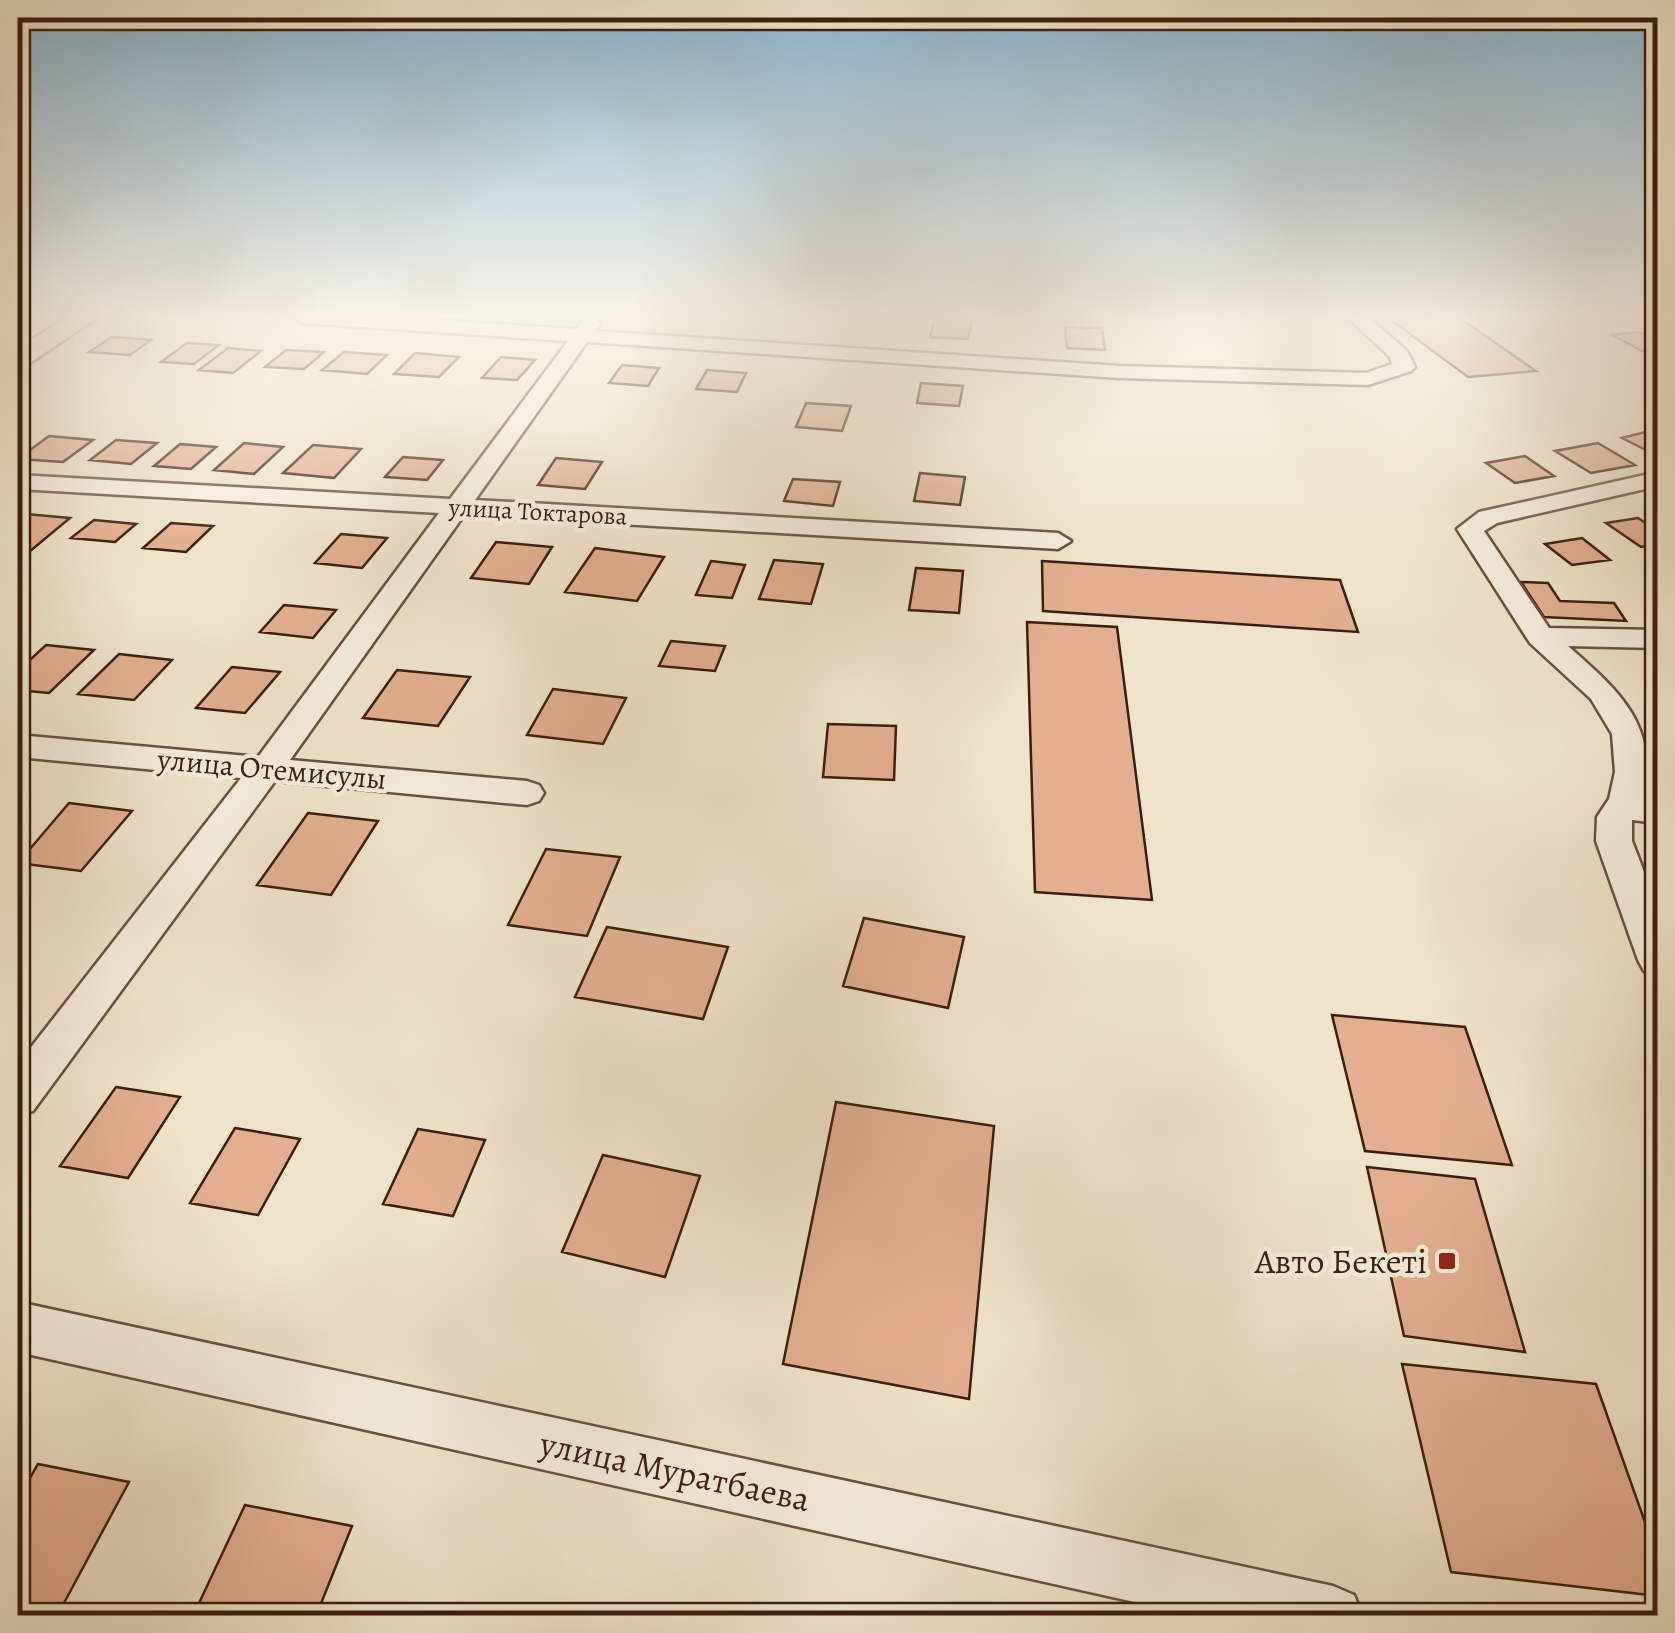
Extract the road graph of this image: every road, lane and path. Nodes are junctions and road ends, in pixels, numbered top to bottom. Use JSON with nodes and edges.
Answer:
{"nodes":[{"id":1,"x":539,"y":393,"type":"edge"},
{"id":2,"x":1658,"y":478,"type":"edge"},
{"id":3,"x":18,"y":482,"type":"edge"},
{"id":4,"x":453,"y":508,"type":"junction"},
{"id":5,"x":1058,"y":541,"type":"dead end"},
{"id":6,"x":1540,"y":637,"type":"junction"},
{"id":7,"x":1658,"y":640,"type":"edge"},
{"id":8,"x":18,"y":746,"type":"edge"},
{"id":9,"x":266,"y":768,"type":"junction"},
{"id":10,"x":526,"y":793,"type":"dead end"},
{"id":11,"x":1622,"y":807,"type":"junction"},
{"id":12,"x":1658,"y":811,"type":"edge"},
{"id":13,"x":1658,"y":960,"type":"edge"},
{"id":14,"x":18,"y":1097,"type":"edge"},
{"id":15,"x":18,"y":1326,"type":"edge"},
{"id":16,"x":1333,"y":1616,"type":"edge"}],
"edges":[{"from":1,"to":4,"type":"street"},
{"from":2,"to":6,"type":"street"},
{"from":3,"to":4,"type":"street","name":"улица Токтарова"},
{"from":4,"to":5,"type":"street","name":"улица Токтарова"},
{"from":4,"to":9,"type":"street"},
{"from":6,"to":7,"type":"street"},
{"from":6,"to":11,"type":"street"},
{"from":8,"to":9,"type":"street","name":"улица Отемисулы"},
{"from":9,"to":10,"type":"street","name":"улица Отемисулы"},
{"from":9,"to":14,"type":"street"},
{"from":11,"to":12,"type":"street"},
{"from":11,"to":13,"type":"street"},
{"from":15,"to":16,"type":"street","name":"улица Муратбаева"}]}
